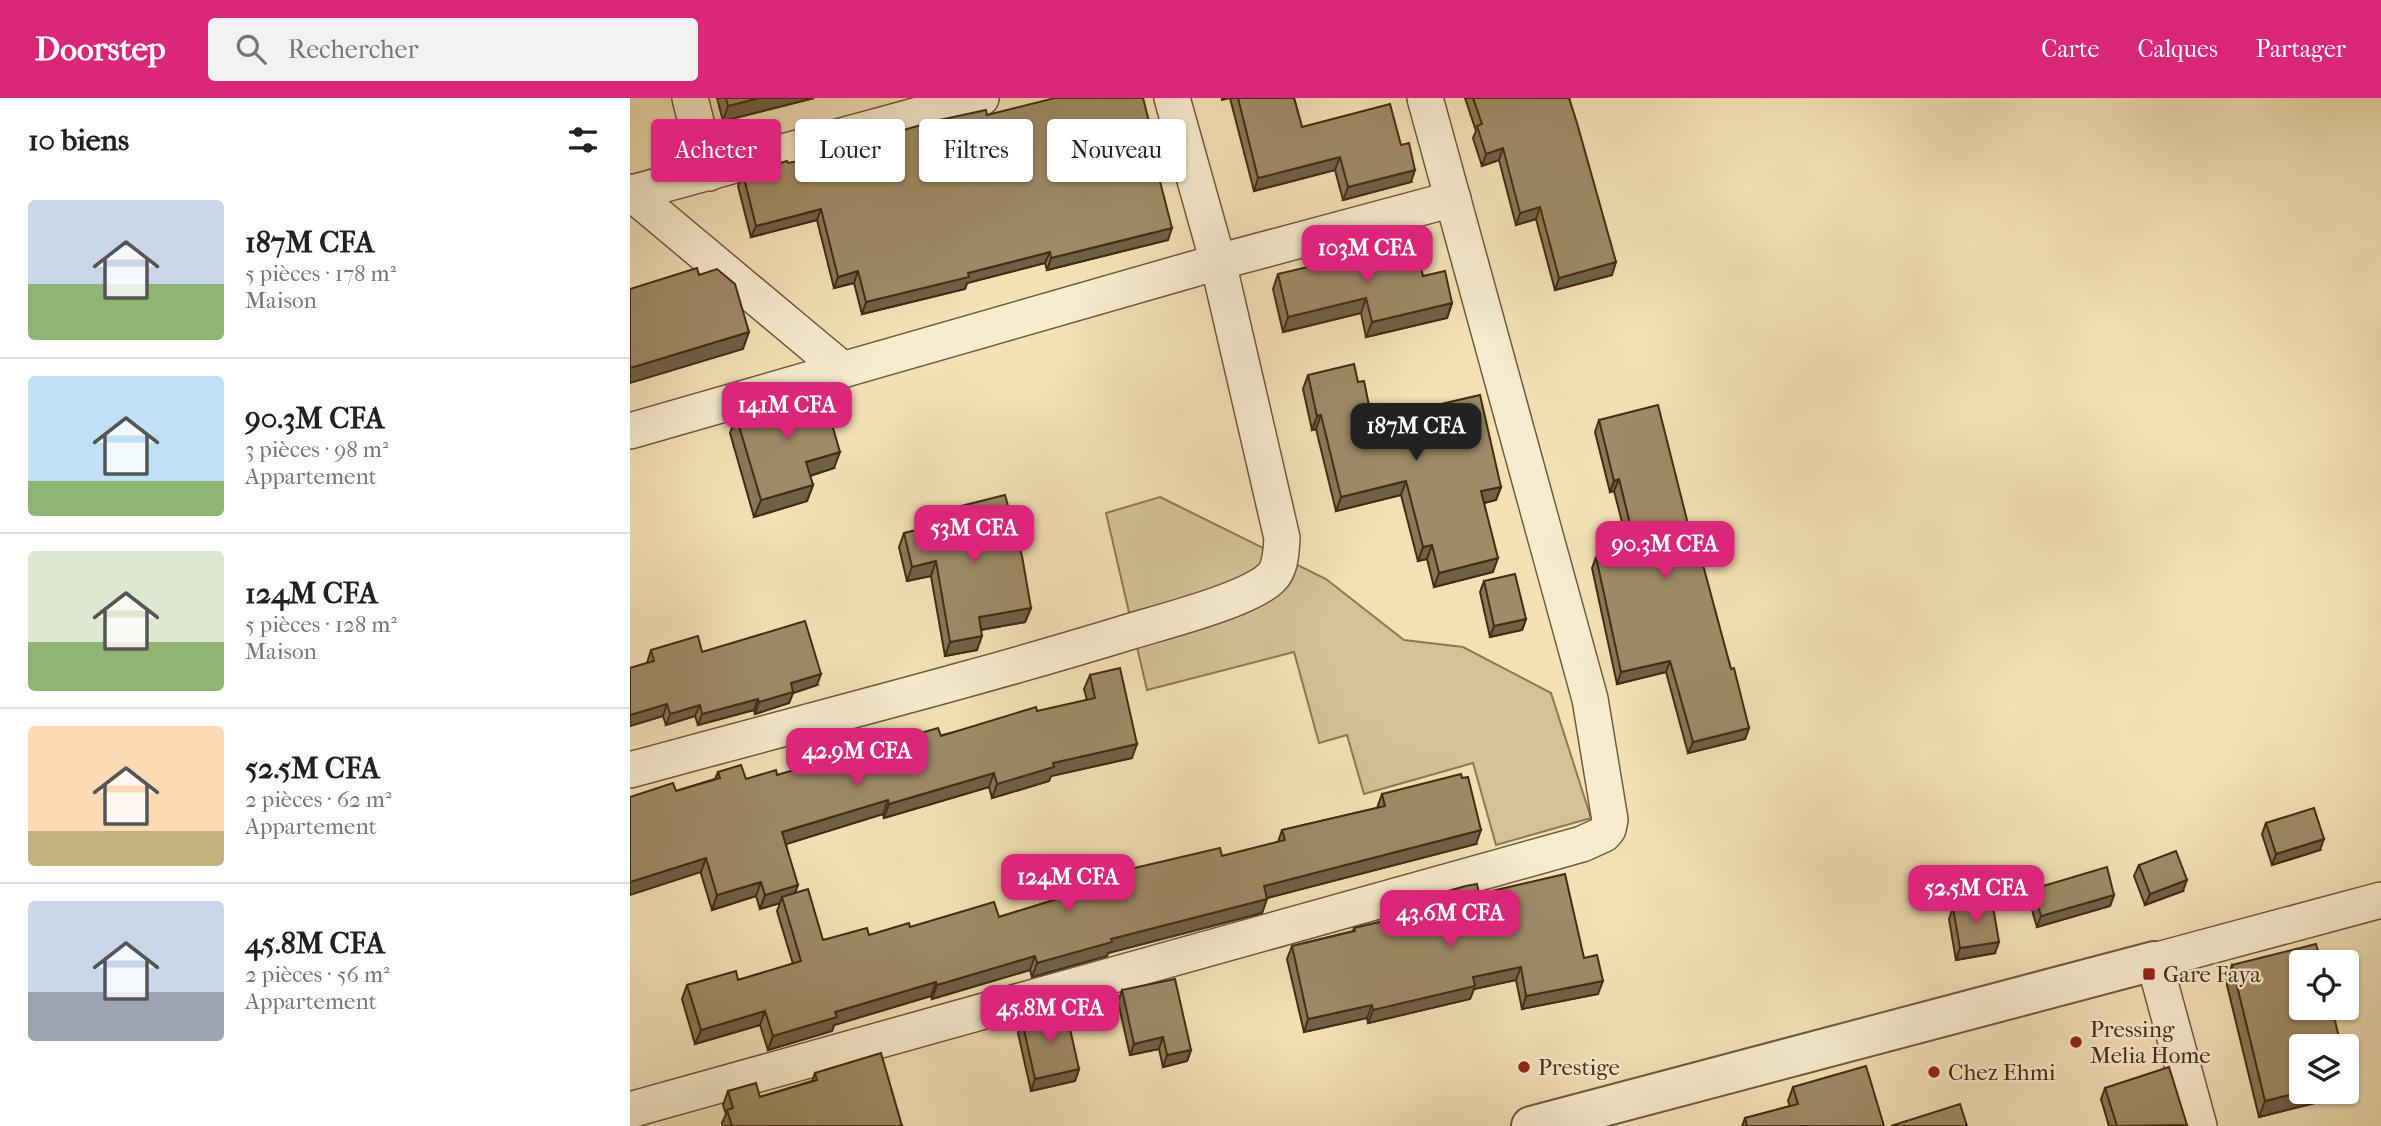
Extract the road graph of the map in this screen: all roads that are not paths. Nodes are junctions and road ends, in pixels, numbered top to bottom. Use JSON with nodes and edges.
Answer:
{"nodes":[{"id":1,"x":691,"y":98,"type":"edge"},
{"id":2,"x":981,"y":98,"type":"edge"},
{"id":3,"x":1172,"y":98,"type":"edge"},
{"id":4,"x":1425,"y":98,"type":"edge"},
{"id":5,"x":937,"y":104,"type":"edge"},
{"id":6,"x":696,"y":119,"type":"edge"},
{"id":7,"x":781,"y":151,"type":"edge"},
{"id":8,"x":672,"y":182,"type":"edge"},
{"id":9,"x":631,"y":192,"type":"edge"},
{"id":10,"x":1453,"y":199,"type":"junction"},
{"id":11,"x":1218,"y":262,"type":"junction"},
{"id":12,"x":843,"y":370,"type":"junction"},
{"id":13,"x":630,"y":431,"type":"edge"},
{"id":14,"x":630,"y":770,"type":"edge"},
{"id":15,"x":2381,"y":900,"type":"edge"},
{"id":16,"x":2154,"y":961,"type":"junction"},
{"id":17,"x":630,"y":1109,"type":"edge"},
{"id":18,"x":1548,"y":1124,"type":"edge"},
{"id":19,"x":635,"y":1126,"type":"edge"},
{"id":20,"x":2199,"y":1126,"type":"edge"}],
"edges":[{"from":1,"to":6,"type":"street"},
{"from":2,"to":5,"type":"street"},
{"from":3,"to":11,"type":"street"},
{"from":4,"to":10,"type":"street"},
{"from":5,"to":7,"type":"street"},
{"from":8,"to":9,"type":"street"},
{"from":9,"to":12,"type":"street"},
{"from":10,"to":11,"type":"street"},
{"from":10,"to":17,"type":"street"},
{"from":11,"to":12,"type":"street"},
{"from":11,"to":14,"type":"street"},
{"from":12,"to":13,"type":"street"},
{"from":15,"to":16,"type":"street"},
{"from":16,"to":18,"type":"street"},
{"from":16,"to":20,"type":"street"},
{"from":17,"to":19,"type":"street"}]}
